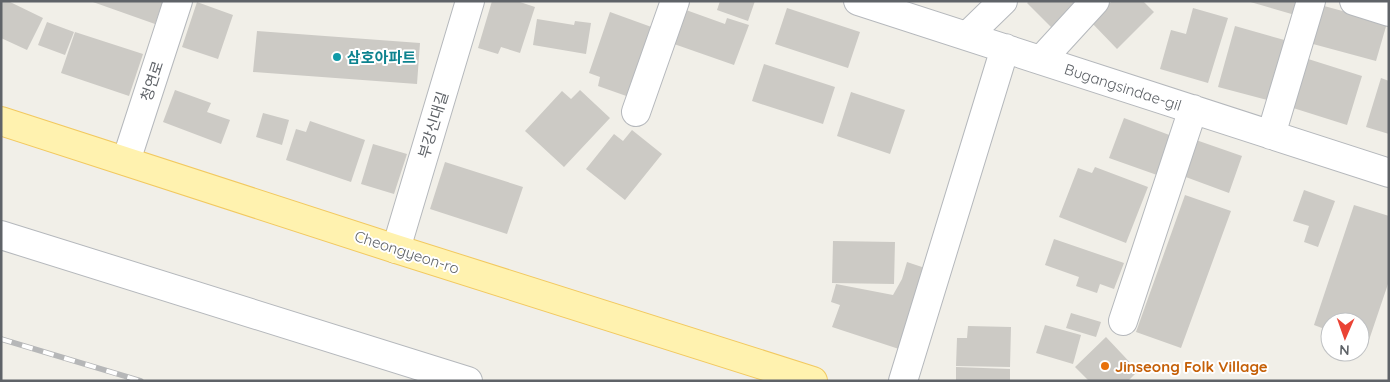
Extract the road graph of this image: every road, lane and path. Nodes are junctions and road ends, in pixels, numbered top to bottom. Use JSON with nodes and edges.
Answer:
{"nodes":[{"id":1,"x":178,"y":1,"type":"edge"},
{"id":2,"x":470,"y":1,"type":"edge"},
{"id":3,"x":675,"y":1,"type":"edge"},
{"id":4,"x":858,"y":1,"type":"edge"},
{"id":5,"x":1003,"y":1,"type":"edge"},
{"id":6,"x":1095,"y":1,"type":"edge"},
{"id":7,"x":1311,"y":1,"type":"edge"},
{"id":8,"x":1354,"y":1,"type":"edge"},
{"id":9,"x":888,"y":5,"type":"edge"},
{"id":10,"x":1389,"y":12,"type":"edge"},
{"id":11,"x":967,"y":36,"type":"junction"},
{"id":12,"x":1005,"y":48,"type":"junction"},
{"id":13,"x":1041,"y":60,"type":"junction"},
{"id":14,"x":1193,"y":109,"type":"junction"},
{"id":15,"x":636,"y":112,"type":"dead end"},
{"id":16,"x":1,"y":121,"type":"edge"},
{"id":17,"x":1271,"y":135,"type":"junction"},
{"id":18,"x":126,"y":161,"type":"junction"},
{"id":19,"x":1389,"y":173,"type":"edge"},
{"id":20,"x":1,"y":236,"type":"edge"},
{"id":21,"x":396,"y":249,"type":"junction"},
{"id":22,"x":1123,"y":321,"type":"dead end"},
{"id":23,"x":468,"y":381,"type":"edge"},
{"id":24,"x":813,"y":381,"type":"edge"},
{"id":25,"x":903,"y":381,"type":"edge"}],
"edges":[{"from":1,"to":18,"type":"street","name":"청연로"},
{"from":2,"to":21,"type":"street","name":"부강신대길"},
{"from":3,"to":15,"type":"street"},
{"from":4,"to":9,"type":"street","name":"Bugangsindae-gil"},
{"from":5,"to":11,"type":"street"},
{"from":6,"to":13,"type":"street"},
{"from":7,"to":17,"type":"street"},
{"from":8,"to":10,"type":"street"},
{"from":9,"to":11,"type":"street","name":"Bugangsindae-gil"},
{"from":11,"to":12,"type":"street","name":"Bugangsindae-gil"},
{"from":12,"to":13,"type":"street","name":"Bugangsindae-gil"},
{"from":12,"to":25,"type":"street"},
{"from":13,"to":14,"type":"street","name":"Bugangsindae-gil"},
{"from":14,"to":17,"type":"street","name":"Bugangsindae-gil"},
{"from":14,"to":22,"type":"street"},
{"from":16,"to":18,"type":"main road","name":"Cheongyeon-ro"},
{"from":17,"to":19,"type":"street","name":"Bugangsindae-gil"},
{"from":18,"to":21,"type":"main road","name":"Cheongyeon-ro"},
{"from":20,"to":23,"type":"street"},
{"from":21,"to":24,"type":"main road","name":"Cheongyeon-ro"}]}
